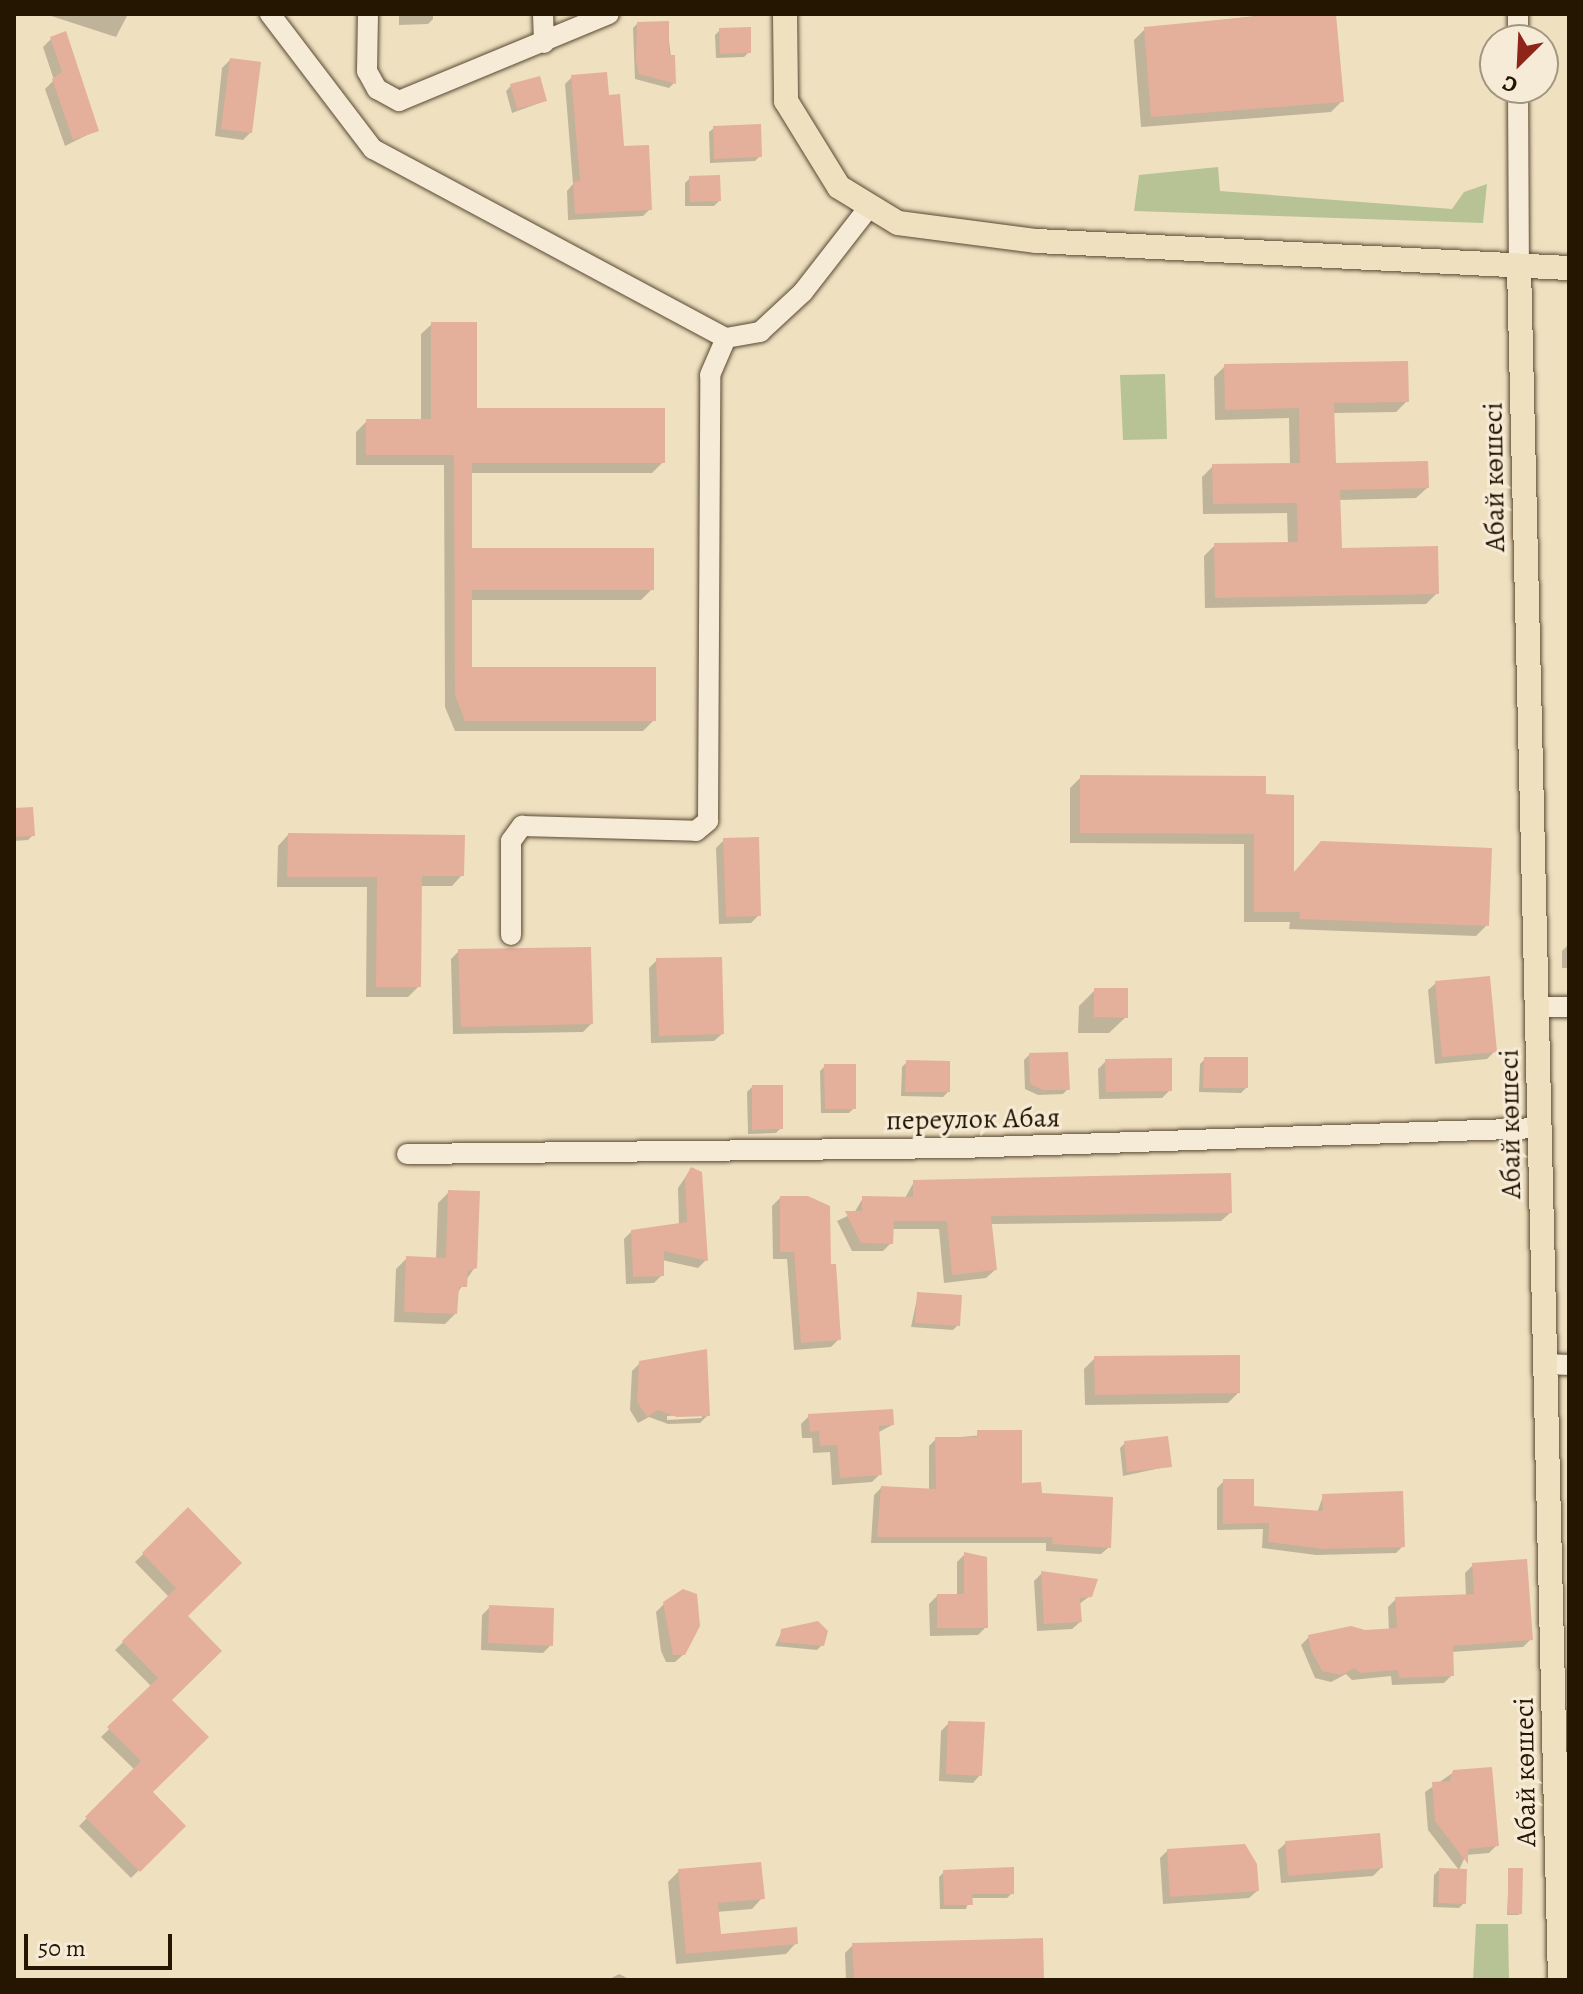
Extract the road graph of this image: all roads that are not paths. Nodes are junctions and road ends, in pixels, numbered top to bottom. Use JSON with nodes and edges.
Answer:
{"nodes":[{"id":1,"x":270,"y":14,"type":"edge"},
{"id":2,"x":368,"y":14,"type":"edge"},
{"id":3,"x":543,"y":14,"type":"edge"},
{"id":4,"x":609,"y":14,"type":"edge"},
{"id":5,"x":785,"y":14,"type":"edge"},
{"id":6,"x":544,"y":43,"type":"junction"},
{"id":7,"x":1518,"y":104,"type":"edge"},
{"id":8,"x":870,"y":206,"type":"junction"},
{"id":9,"x":1519,"y":267,"type":"junction"},
{"id":10,"x":1569,"y":268,"type":"edge"},
{"id":11,"x":726,"y":338,"type":"junction"},
{"id":12,"x":511,"y":935,"type":"dead end"},
{"id":13,"x":1537,"y":1007,"type":"junction"},
{"id":14,"x":1569,"y":1007,"type":"edge"},
{"id":15,"x":1540,"y":1128,"type":"junction"},
{"id":16,"x":407,"y":1154,"type":"dead end"},
{"id":17,"x":1557,"y":1364,"type":"edge"},
{"id":18,"x":1560,"y":1980,"type":"edge"}],
"edges":[{"from":1,"to":11,"type":"street"},
{"from":2,"to":6,"type":"street"},
{"from":3,"to":6,"type":"street"},
{"from":4,"to":6,"type":"street"},
{"from":5,"to":8,"type":"main road"},
{"from":7,"to":9,"type":"street"},
{"from":8,"to":9,"type":"main road"},
{"from":8,"to":11,"type":"street"},
{"from":9,"to":10,"type":"main road"},
{"from":9,"to":13,"type":"main road","name":"Абай көшесі"},
{"from":11,"to":12,"type":"street"},
{"from":13,"to":14,"type":"street"},
{"from":13,"to":15,"type":"main road","name":"Абай көшесі"},
{"from":15,"to":16,"type":"street","name":"переулок Абая"},
{"from":15,"to":17,"type":"main road","name":"Абай көшесі"},
{"from":17,"to":18,"type":"main road","name":"Абай көшесі"}]}
